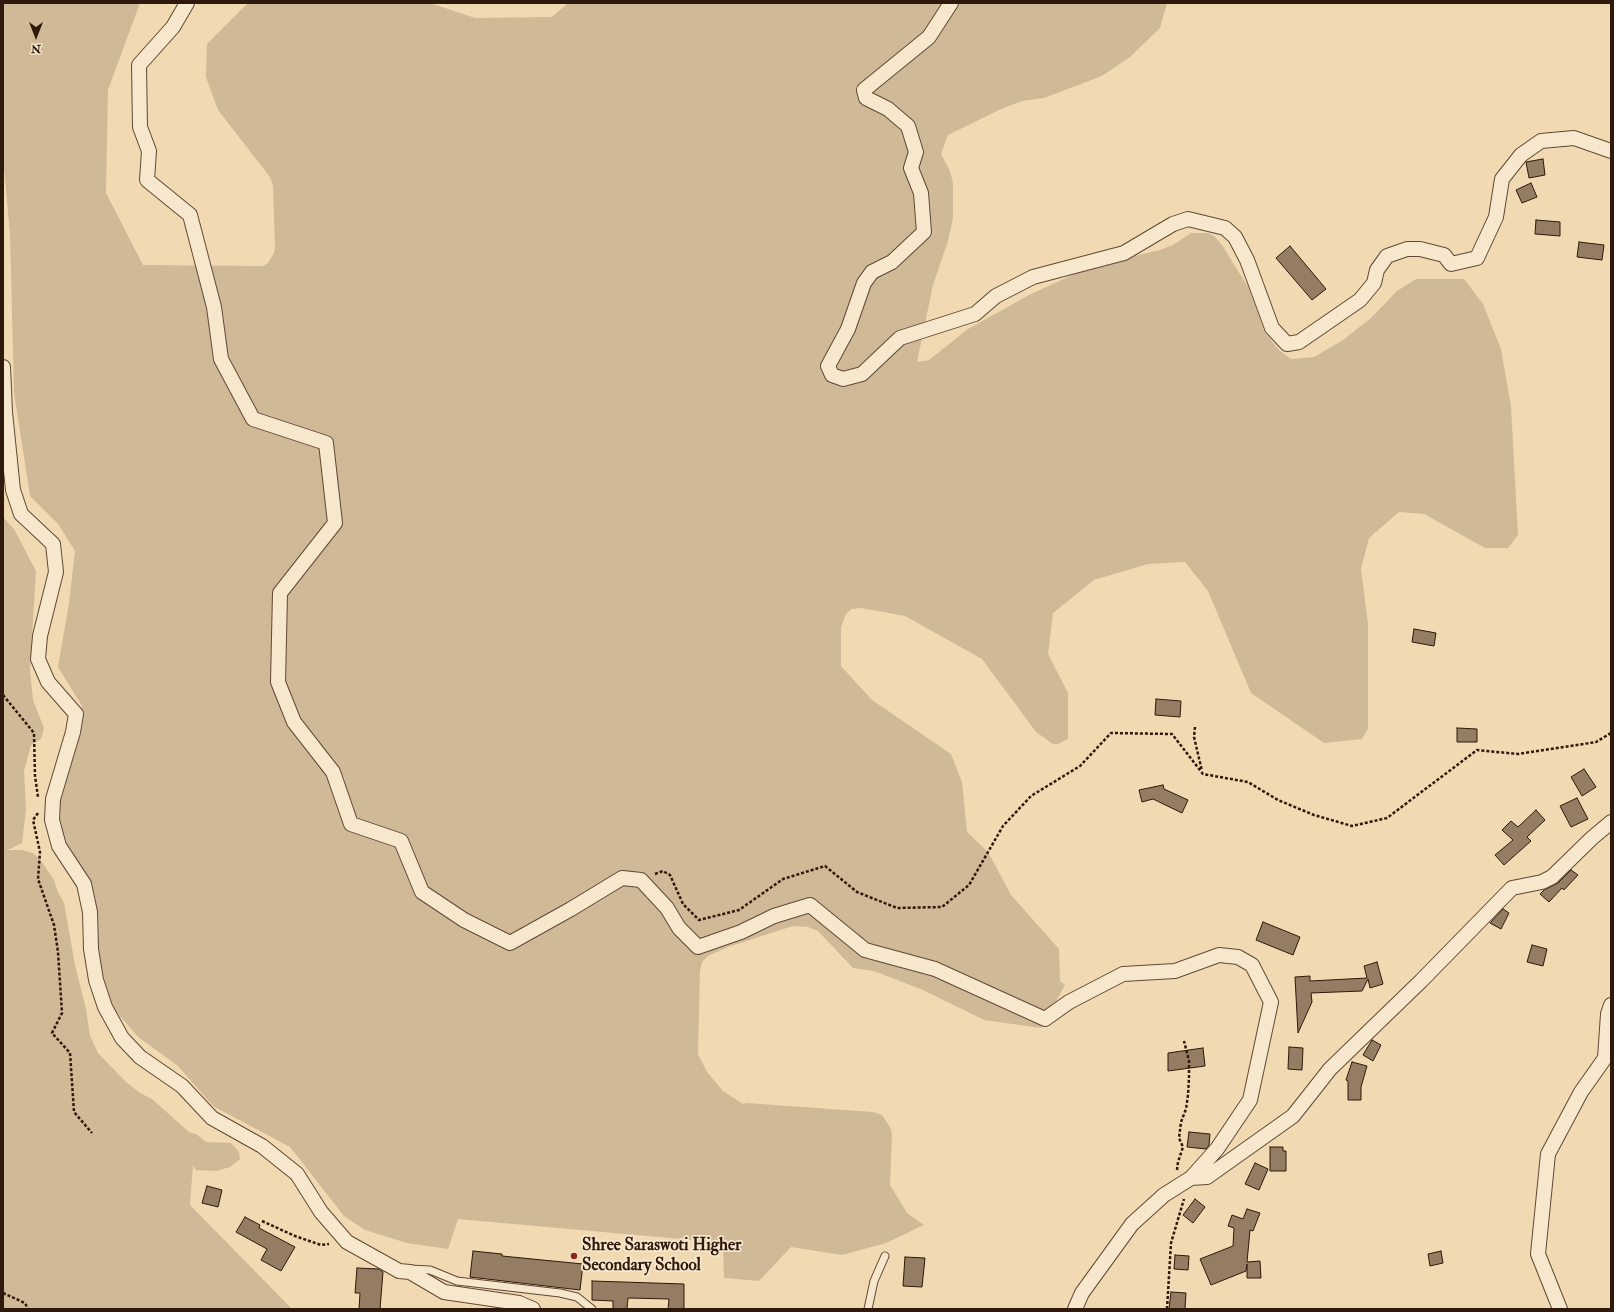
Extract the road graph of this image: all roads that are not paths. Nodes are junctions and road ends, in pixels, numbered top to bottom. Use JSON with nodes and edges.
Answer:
{"nodes":[{"id":1,"x":187,"y":3,"type":"edge"},
{"id":2,"x":951,"y":3,"type":"edge"},
{"id":3,"x":1611,"y":151,"type":"edge"},
{"id":4,"x":3,"y":367,"type":"edge"},
{"id":5,"x":1611,"y":822,"type":"edge"},
{"id":6,"x":1611,"y":1005,"type":"edge"},
{"id":7,"x":1191,"y":1178,"type":"junction"},
{"id":8,"x":885,"y":1256,"type":"dead end"},
{"id":9,"x":392,"y":1267,"type":"junction"},
{"id":10,"x":533,"y":1309,"type":"edge"},
{"id":11,"x":592,"y":1309,"type":"edge"},
{"id":12,"x":868,"y":1309,"type":"edge"},
{"id":13,"x":1075,"y":1309,"type":"edge"},
{"id":14,"x":1560,"y":1309,"type":"edge"}],
"edges":[{"from":1,"to":7,"type":"street"},
{"from":2,"to":3,"type":"street"},
{"from":4,"to":9,"type":"street"},
{"from":5,"to":7,"type":"street"},
{"from":6,"to":14,"type":"street"},
{"from":7,"to":13,"type":"street"},
{"from":8,"to":12,"type":"lane"},
{"from":9,"to":10,"type":"street"},
{"from":9,"to":11,"type":"lane"}]}
